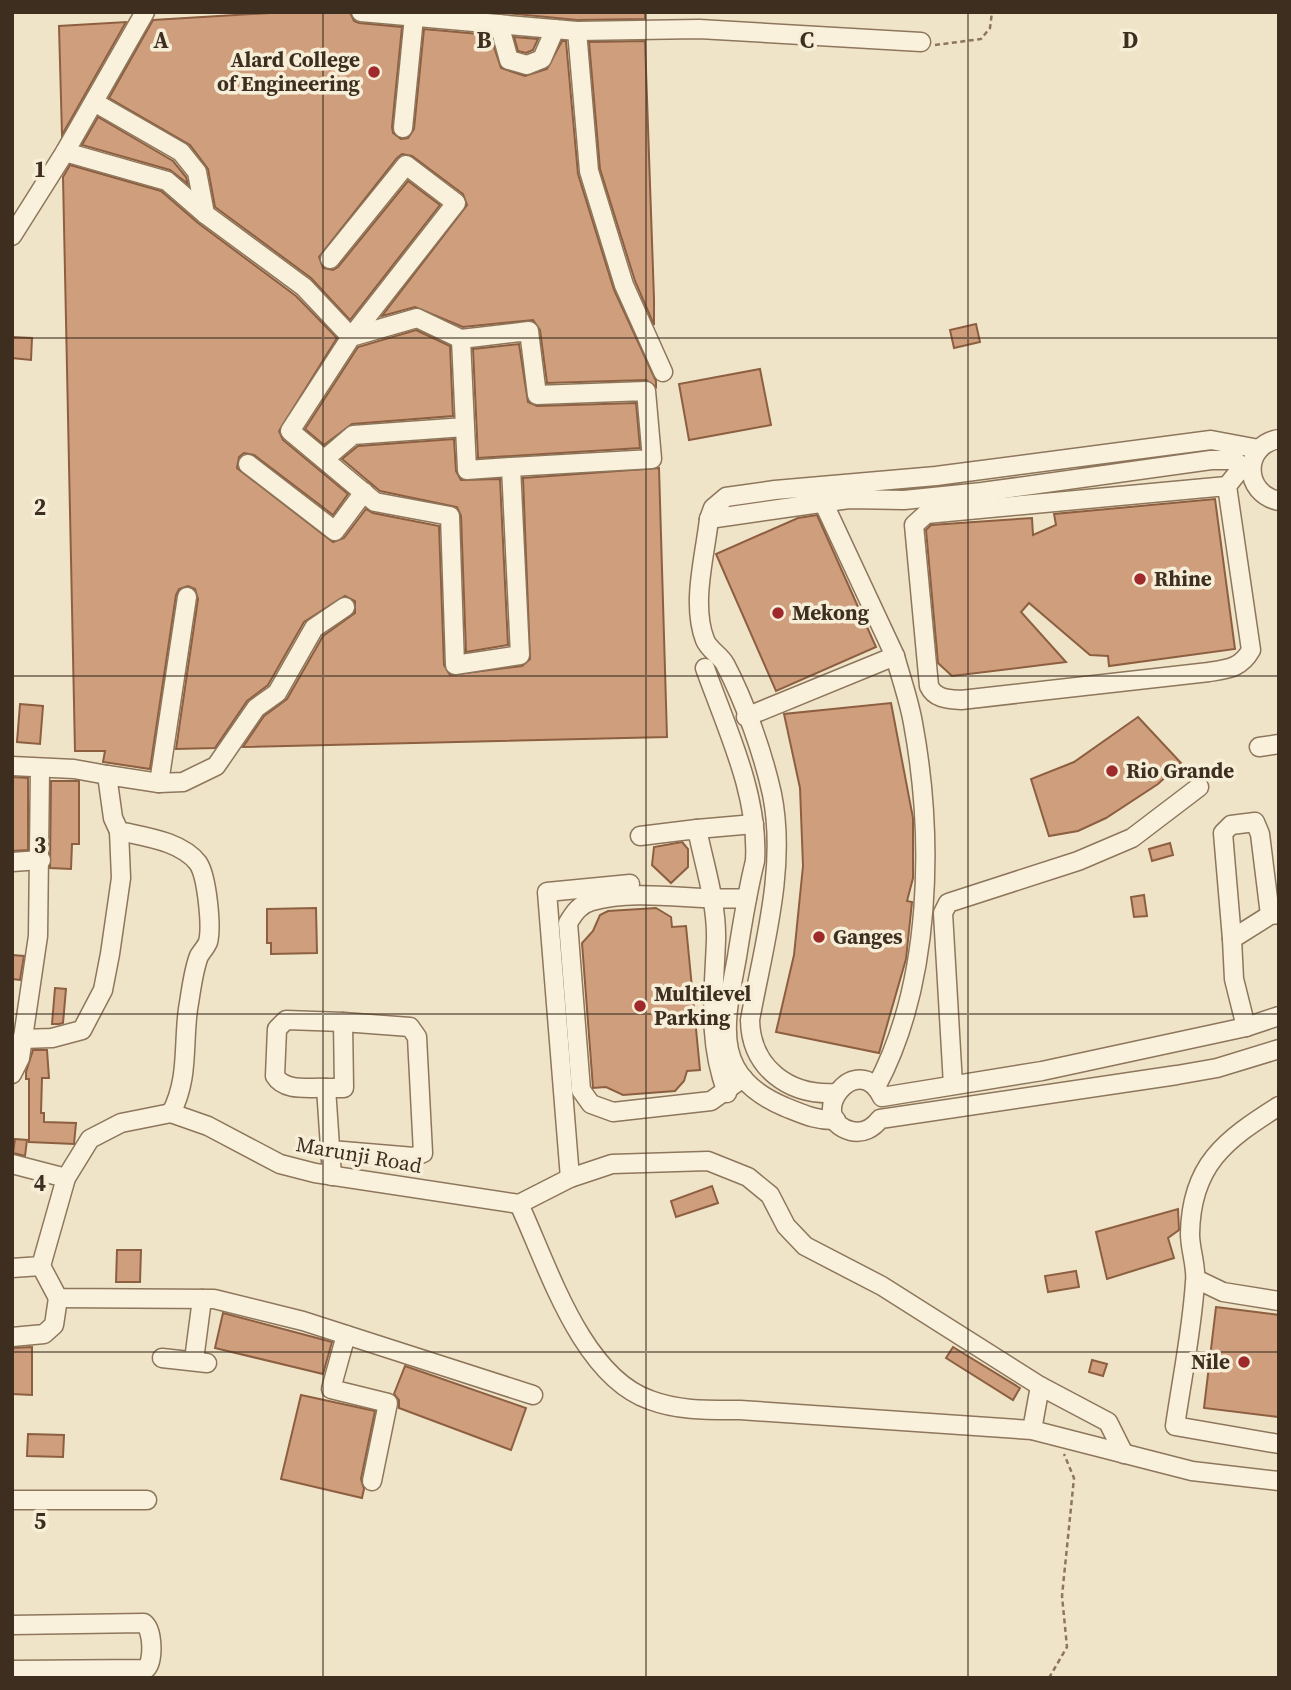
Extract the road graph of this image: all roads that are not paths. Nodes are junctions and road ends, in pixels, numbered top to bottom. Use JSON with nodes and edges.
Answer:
{"nodes":[{"id":1,"x":145,"y":12,"type":"edge"},
{"id":2,"x":361,"y":12,"type":"edge"},
{"id":3,"x":414,"y":17,"type":"junction"},
{"id":4,"x":499,"y":24,"type":"junction"},
{"id":5,"x":555,"y":29,"type":"junction"},
{"id":6,"x":577,"y":31,"type":"junction"},
{"id":7,"x":921,"y":42,"type":"road end"},
{"id":8,"x":94,"y":102,"type":"junction"},
{"id":9,"x":403,"y":128,"type":"dead end"},
{"id":10,"x":65,"y":152,"type":"junction"},
{"id":11,"x":205,"y":214,"type":"junction"},
{"id":12,"x":12,"y":236,"type":"edge"},
{"id":13,"x":330,"y":259,"type":"dead end"},
{"id":14,"x":351,"y":337,"type":"junction"},
{"id":15,"x":461,"y":339,"type":"junction"},
{"id":16,"x":663,"y":372,"type":"dead end"},
{"id":17,"x":465,"y":427,"type":"junction"},
{"id":18,"x":1279,"y":439,"type":"edge"},
{"id":19,"x":1259,"y":449,"type":"junction"},
{"id":20,"x":326,"y":458,"type":"junction"},
{"id":21,"x":247,"y":464,"type":"dead end"},
{"id":22,"x":511,"y":467,"type":"junction"},
{"id":23,"x":1247,"y":470,"type":"junction"},
{"id":24,"x":1227,"y":486,"type":"junction"},
{"id":25,"x":364,"y":492,"type":"junction"},
{"id":26,"x":819,"y":494,"type":"junction"},
{"id":27,"x":1279,"y":501,"type":"edge"},
{"id":28,"x":187,"y":597,"type":"dead end"},
{"id":29,"x":345,"y":607,"type":"dead end"},
{"id":30,"x":895,"y":656,"type":"junction"},
{"id":31,"x":705,"y":668,"type":"dead end"},
{"id":32,"x":746,"y":717,"type":"junction"},
{"id":33,"x":1279,"y":744,"type":"edge"},
{"id":34,"x":1259,"y":747,"type":"dead end"},
{"id":35,"x":12,"y":766,"type":"edge"},
{"id":36,"x":40,"y":769,"type":"junction"},
{"id":37,"x":107,"y":775,"type":"junction"},
{"id":38,"x":159,"y":783,"type":"junction"},
{"id":39,"x":1199,"y":788,"type":"dead end"},
{"id":40,"x":754,"y":824,"type":"junction"},
{"id":41,"x":697,"y":829,"type":"junction"},
{"id":42,"x":119,"y":831,"type":"junction"},
{"id":43,"x":640,"y":836,"type":"dead end"},
{"id":44,"x":41,"y":860,"type":"junction"},
{"id":45,"x":12,"y":862,"type":"edge"},
{"id":46,"x":630,"y":884,"type":"dead end"},
{"id":47,"x":747,"y":898,"type":"junction"},
{"id":48,"x":712,"y":900,"type":"junction"},
{"id":49,"x":1274,"y":915,"type":"edge"},
{"id":50,"x":1232,"y":939,"type":"junction"},
{"id":51,"x":1279,"y":1016,"type":"edge"},
{"id":52,"x":343,"y":1022,"type":"junction"},
{"id":53,"x":1246,"y":1027,"type":"junction"},
{"id":54,"x":22,"y":1039,"type":"junction"},
{"id":55,"x":1279,"y":1049,"type":"edge"},
{"id":56,"x":12,"y":1074,"type":"edge"},
{"id":57,"x":743,"y":1079,"type":"junction"},
{"id":58,"x":953,"y":1085,"type":"junction"},
{"id":59,"x":326,"y":1088,"type":"junction"},
{"id":60,"x":879,"y":1092,"type":"junction"},
{"id":61,"x":727,"y":1093,"type":"junction"},
{"id":62,"x":836,"y":1093,"type":"junction"},
{"id":63,"x":1279,"y":1106,"type":"edge"},
{"id":64,"x":171,"y":1113,"type":"junction"},
{"id":65,"x":836,"y":1120,"type":"junction"},
{"id":66,"x":331,"y":1150,"type":"junction"},
{"id":67,"x":12,"y":1164,"type":"edge"},
{"id":68,"x":332,"y":1176,"type":"junction"},
{"id":69,"x":66,"y":1178,"type":"junction"},
{"id":70,"x":570,"y":1178,"type":"junction"},
{"id":71,"x":519,"y":1204,"type":"junction"},
{"id":72,"x":41,"y":1266,"type":"junction"},
{"id":73,"x":12,"y":1268,"type":"edge"},
{"id":74,"x":1196,"y":1279,"type":"junction"},
{"id":75,"x":58,"y":1298,"type":"junction"},
{"id":76,"x":202,"y":1299,"type":"junction"},
{"id":77,"x":1279,"y":1301,"type":"edge"},
{"id":78,"x":346,"y":1335,"type":"junction"},
{"id":79,"x":12,"y":1337,"type":"edge"},
{"id":80,"x":162,"y":1358,"type":"dead end"},
{"id":81,"x":1040,"y":1386,"type":"junction"},
{"id":82,"x":533,"y":1395,"type":"dead end"},
{"id":83,"x":1032,"y":1430,"type":"junction"},
{"id":84,"x":1279,"y":1444,"type":"edge"},
{"id":85,"x":1124,"y":1454,"type":"junction"},
{"id":86,"x":372,"y":1481,"type":"dead end"},
{"id":87,"x":1279,"y":1481,"type":"edge"},
{"id":88,"x":12,"y":1500,"type":"edge"},
{"id":89,"x":147,"y":1500,"type":"dead end"},
{"id":90,"x":12,"y":1625,"type":"edge"},
{"id":91,"x":12,"y":1670,"type":"edge"}],
"edges":[{"from":1,"to":8,"type":"street"},
{"from":2,"to":3,"type":"street"},
{"from":3,"to":4,"type":"street"},
{"from":3,"to":9,"type":"street"},
{"from":4,"to":5,"type":"street"},
{"from":4,"to":5,"type":"street"},
{"from":5,"to":6,"type":"street"},
{"from":6,"to":7,"type":"street"},
{"from":6,"to":16,"type":"street"},
{"from":8,"to":10,"type":"street"},
{"from":8,"to":11,"type":"street"},
{"from":10,"to":11,"type":"street"},
{"from":10,"to":12,"type":"street"},
{"from":11,"to":14,"type":"street"},
{"from":13,"to":14,"type":"street"},
{"from":14,"to":15,"type":"street"},
{"from":14,"to":20,"type":"street"},
{"from":15,"to":17,"type":"street"},
{"from":15,"to":22,"type":"street"},
{"from":17,"to":20,"type":"street"},
{"from":17,"to":22,"type":"street"},
{"from":18,"to":19,"type":"street"},
{"from":19,"to":23,"type":"street"},
{"from":19,"to":26,"type":"street"},
{"from":20,"to":25,"type":"street"},
{"from":21,"to":25,"type":"street"},
{"from":22,"to":25,"type":"street"},
{"from":23,"to":24,"type":"street"},
{"from":23,"to":26,"type":"street"},
{"from":23,"to":27,"type":"street"},
{"from":24,"to":24,"type":"street"},
{"from":26,"to":30,"type":"street"},
{"from":26,"to":32,"type":"street"},
{"from":28,"to":38,"type":"street"},
{"from":29,"to":38,"type":"street"},
{"from":30,"to":32,"type":"street"},
{"from":30,"to":60,"type":"street"},
{"from":31,"to":40,"type":"street"},
{"from":32,"to":62,"type":"street"},
{"from":33,"to":34,"type":"street"},
{"from":35,"to":36,"type":"street"},
{"from":36,"to":37,"type":"street"},
{"from":36,"to":44,"type":"street"},
{"from":37,"to":38,"type":"street"},
{"from":37,"to":42,"type":"street"},
{"from":39,"to":58,"type":"street"},
{"from":40,"to":41,"type":"street"},
{"from":40,"to":47,"type":"street"},
{"from":41,"to":43,"type":"street"},
{"from":41,"to":48,"type":"street"},
{"from":42,"to":54,"type":"street"},
{"from":42,"to":64,"type":"street"},
{"from":44,"to":45,"type":"street"},
{"from":44,"to":54,"type":"street"},
{"from":46,"to":70,"type":"street"},
{"from":47,"to":48,"type":"street"},
{"from":47,"to":57,"type":"street"},
{"from":48,"to":61,"type":"street"},
{"from":48,"to":61,"type":"street"},
{"from":49,"to":50,"type":"street"},
{"from":49,"to":50,"type":"street"},
{"from":50,"to":53,"type":"street"},
{"from":51,"to":53,"type":"street"},
{"from":52,"to":59,"type":"street"},
{"from":52,"to":59,"type":"street"},
{"from":52,"to":66,"type":"street"},
{"from":53,"to":58,"type":"street"},
{"from":54,"to":56,"type":"street"},
{"from":55,"to":65,"type":"street"},
{"from":57,"to":61,"type":"street"},
{"from":57,"to":65,"type":"street"},
{"from":58,"to":60,"type":"street"},
{"from":59,"to":66,"type":"street"},
{"from":60,"to":62,"type":"street"},
{"from":62,"to":65,"type":"street"},
{"from":63,"to":74,"type":"street"},
{"from":64,"to":68,"type":"street","name":"Marunji Road"},
{"from":64,"to":69,"type":"street"},
{"from":66,"to":68,"type":"street"},
{"from":67,"to":69,"type":"street"},
{"from":68,"to":71,"type":"street","name":"Marunji Road"},
{"from":69,"to":72,"type":"street"},
{"from":70,"to":71,"type":"street"},
{"from":70,"to":81,"type":"street"},
{"from":71,"to":83,"type":"street"},
{"from":72,"to":73,"type":"street"},
{"from":72,"to":75,"type":"street"},
{"from":74,"to":77,"type":"street"},
{"from":74,"to":84,"type":"street"},
{"from":75,"to":76,"type":"street"},
{"from":75,"to":79,"type":"street"},
{"from":76,"to":78,"type":"street"},
{"from":76,"to":80,"type":"street"},
{"from":78,"to":82,"type":"street"},
{"from":78,"to":86,"type":"street"},
{"from":81,"to":83,"type":"street"},
{"from":81,"to":85,"type":"street"},
{"from":83,"to":85,"type":"street"},
{"from":85,"to":87,"type":"street"},
{"from":88,"to":89,"type":"street"},
{"from":90,"to":91,"type":"street"}]}
